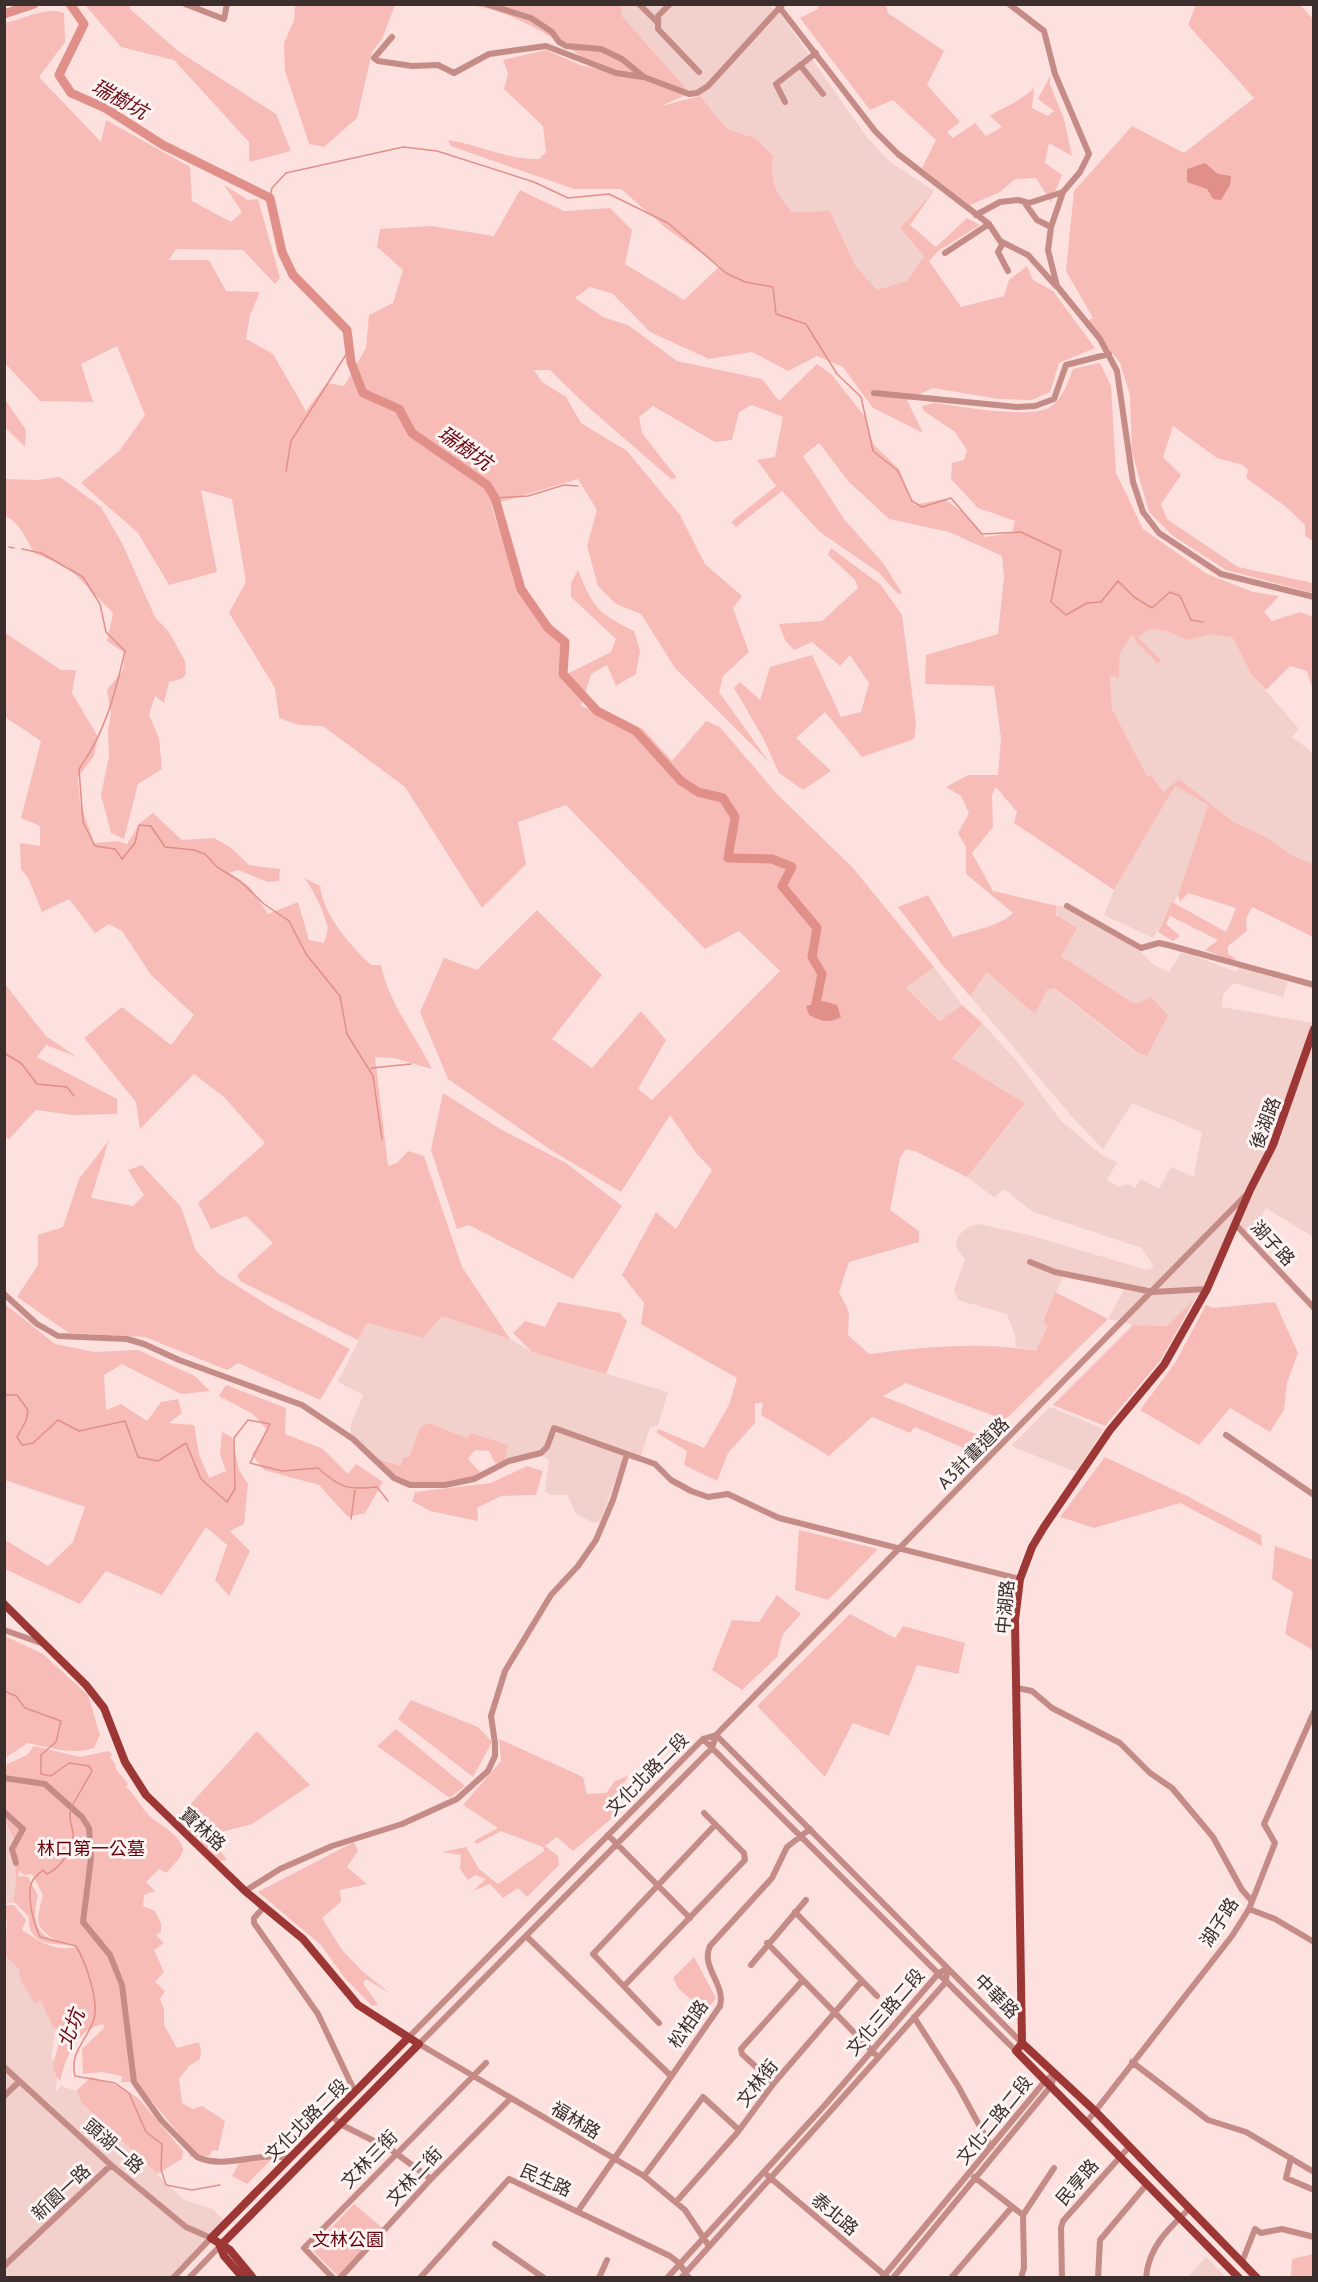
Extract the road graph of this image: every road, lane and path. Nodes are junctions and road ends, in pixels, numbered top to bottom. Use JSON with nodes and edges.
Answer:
{"nodes":[{"id":1,"x":185,"y":4,"type":"edge"},
{"id":2,"x":227,"y":4,"type":"edge"},
{"id":3,"x":486,"y":4,"type":"edge"},
{"id":4,"x":639,"y":4,"type":"edge"},
{"id":5,"x":670,"y":4,"type":"edge"},
{"id":6,"x":1009,"y":4,"type":"edge"},
{"id":7,"x":780,"y":5,"type":"edge"},
{"id":8,"x":657,"y":22,"type":"junction"},
{"id":9,"x":392,"y":37,"type":"dead end"},
{"id":10,"x":816,"y":53,"type":"junction"},
{"id":11,"x":800,"y":65,"type":"junction"},
{"id":12,"x":699,"y":72,"type":"dead end"},
{"id":13,"x":644,"y":77,"type":"junction"},
{"id":14,"x":824,"y":94,"type":"dead end"},
{"id":15,"x":785,"y":102,"type":"dead end"},
{"id":16,"x":1064,"y":192,"type":"junction"},
{"id":17,"x":1023,"y":201,"type":"junction"},
{"id":18,"x":976,"y":214,"type":"junction"},
{"id":19,"x":989,"y":224,"type":"junction"},
{"id":20,"x":1051,"y":227,"type":"junction"},
{"id":21,"x":1003,"y":243,"type":"junction"},
{"id":22,"x":945,"y":253,"type":"dead end"},
{"id":23,"x":1008,"y":271,"type":"dead end"},
{"id":24,"x":1057,"y":286,"type":"junction"},
{"id":25,"x":1109,"y":354,"type":"junction"},
{"id":26,"x":874,"y":393,"type":"dead end"},
{"id":27,"x":1314,"y":597,"type":"edge"},
{"id":28,"x":1067,"y":906,"type":"dead end"},
{"id":29,"x":1314,"y":985,"type":"edge"},
{"id":30,"x":1314,"y":1029,"type":"edge"},
{"id":31,"x":1250,"y":1190,"type":"junction"},
{"id":32,"x":1235,"y":1224,"type":"junction"},
{"id":33,"x":1030,"y":1262,"type":"dead end"},
{"id":34,"x":1207,"y":1289,"type":"junction"},
{"id":35,"x":1153,"y":1292,"type":"junction"},
{"id":36,"x":4,"y":1294,"type":"edge"},
{"id":37,"x":1314,"y":1308,"type":"edge"},
{"id":38,"x":1226,"y":1435,"type":"dead end"},
{"id":39,"x":627,"y":1454,"type":"junction"},
{"id":40,"x":1314,"y":1495,"type":"edge"},
{"id":41,"x":900,"y":1548,"type":"junction"},
{"id":42,"x":1020,"y":1579,"type":"junction"},
{"id":43,"x":4,"y":1604,"type":"edge"},
{"id":44,"x":4,"y":1630,"type":"edge"},
{"id":45,"x":41,"y":1643,"type":"junction"},
{"id":46,"x":1017,"y":1688,"type":"junction"},
{"id":47,"x":1314,"y":1712,"type":"edge"},
{"id":48,"x":716,"y":1735,"type":"junction"},
{"id":49,"x":703,"y":1739,"type":"junction"},
{"id":50,"x":712,"y":1748,"type":"junction"},
{"id":51,"x":4,"y":1778,"type":"edge"},
{"id":52,"x":4,"y":1812,"type":"edge"},
{"id":53,"x":704,"y":1813,"type":"dead end"},
{"id":54,"x":715,"y":1825,"type":"junction"},
{"id":55,"x":810,"y":1829,"type":"junction"},
{"id":56,"x":608,"y":1835,"type":"junction"},
{"id":57,"x":800,"y":1836,"type":"junction"},
{"id":58,"x":617,"y":1844,"type":"junction"},
{"id":59,"x":16,"y":1863,"type":"dead end"},
{"id":60,"x":657,"y":1885,"type":"junction"},
{"id":61,"x":245,"y":1891,"type":"junction"},
{"id":62,"x":806,"y":1900,"type":"dead end"},
{"id":63,"x":1251,"y":1900,"type":"junction"},
{"id":64,"x":264,"y":1907,"type":"junction"},
{"id":65,"x":1249,"y":1909,"type":"junction"},
{"id":66,"x":795,"y":1911,"type":"junction"},
{"id":67,"x":690,"y":1918,"type":"junction"},
{"id":68,"x":526,"y":1936,"type":"junction"},
{"id":69,"x":1314,"y":1942,"type":"edge"},
{"id":70,"x":767,"y":1943,"type":"junction"},
{"id":71,"x":751,"y":1965,"type":"dead end"},
{"id":72,"x":947,"y":1968,"type":"junction"},
{"id":73,"x":939,"y":1974,"type":"junction"},
{"id":74,"x":803,"y":1980,"type":"junction"},
{"id":75,"x":861,"y":1982,"type":"junction"},
{"id":76,"x":946,"y":1982,"type":"junction"},
{"id":77,"x":624,"y":1986,"type":"junction"},
{"id":78,"x":877,"y":1996,"type":"dead end"},
{"id":79,"x":835,"y":2014,"type":"junction"},
{"id":80,"x":914,"y":2018,"type":"junction"},
{"id":81,"x":659,"y":2023,"type":"dead end"},
{"id":82,"x":408,"y":2038,"type":"junction"},
{"id":83,"x":1022,"y":2043,"type":"junction"},
{"id":84,"x":419,"y":2044,"type":"junction"},
{"id":85,"x":871,"y":2050,"type":"junction"},
{"id":86,"x":1016,"y":2051,"type":"junction"},
{"id":87,"x":878,"y":2057,"type":"junction"},
{"id":88,"x":1132,"y":2062,"type":"junction"},
{"id":89,"x":486,"y":2063,"type":"dead end"},
{"id":90,"x":4,"y":2067,"type":"edge"},
{"id":91,"x":1055,"y":2073,"type":"junction"},
{"id":92,"x":670,"y":2075,"type":"junction"},
{"id":93,"x":473,"y":2076,"type":"junction"},
{"id":94,"x":19,"y":2082,"type":"junction"},
{"id":95,"x":774,"y":2083,"type":"junction"},
{"id":96,"x":1048,"y":2083,"type":"junction"},
{"id":97,"x":355,"y":2092,"type":"junction"},
{"id":98,"x":4,"y":2096,"type":"edge"},
{"id":99,"x":511,"y":2098,"type":"junction"},
{"id":100,"x":1095,"y":2111,"type":"junction"},
{"id":101,"x":332,"y":2116,"type":"junction"},
{"id":102,"x":1086,"y":2123,"type":"junction"},
{"id":103,"x":340,"y":2124,"type":"junction"},
{"id":104,"x":739,"y":2130,"type":"junction"},
{"id":105,"x":991,"y":2147,"type":"junction"},
{"id":106,"x":1129,"y":2147,"type":"junction"},
{"id":107,"x":395,"y":2153,"type":"junction"},
{"id":108,"x":1120,"y":2156,"type":"junction"},
{"id":109,"x":289,"y":2158,"type":"junction"},
{"id":110,"x":1291,"y":2158,"type":"junction"},
{"id":111,"x":616,"y":2160,"type":"junction"},
{"id":112,"x":111,"y":2164,"type":"junction"},
{"id":113,"x":1054,"y":2168,"type":"dead end"},
{"id":114,"x":1314,"y":2172,"type":"edge"},
{"id":115,"x":969,"y":2173,"type":"junction"},
{"id":116,"x":766,"y":2175,"type":"junction"},
{"id":117,"x":644,"y":2176,"type":"junction"},
{"id":118,"x":975,"y":2178,"type":"junction"},
{"id":119,"x":430,"y":2179,"type":"junction"},
{"id":120,"x":1147,"y":2184,"type":"junction"},
{"id":121,"x":1314,"y":2190,"type":"edge"},
{"id":122,"x":676,"y":2202,"type":"junction"},
{"id":123,"x":1012,"y":2207,"type":"junction"},
{"id":124,"x":1189,"y":2209,"type":"junction"},
{"id":125,"x":578,"y":2211,"type":"junction"},
{"id":126,"x":1023,"y":2215,"type":"junction"},
{"id":127,"x":1179,"y":2218,"type":"junction"},
{"id":128,"x":1314,"y":2237,"type":"edge"},
{"id":129,"x":703,"y":2238,"type":"junction"},
{"id":130,"x":208,"y":2241,"type":"junction"},
{"id":131,"x":495,"y":2244,"type":"dead end"},
{"id":132,"x":220,"y":2246,"type":"junction"},
{"id":133,"x":709,"y":2246,"type":"junction"},
{"id":134,"x":607,"y":2260,"type":"dead end"},
{"id":135,"x":1242,"y":2262,"type":"junction"},
{"id":136,"x":679,"y":2263,"type":"junction"},
{"id":137,"x":4,"y":2266,"type":"edge"},
{"id":138,"x":534,"y":2271,"type":"junction"},
{"id":139,"x":685,"y":2276,"type":"edge"},
{"id":140,"x":173,"y":2277,"type":"edge"},
{"id":141,"x":189,"y":2277,"type":"edge"},
{"id":142,"x":243,"y":2277,"type":"edge"},
{"id":143,"x":254,"y":2277,"type":"edge"},
{"id":144,"x":333,"y":2277,"type":"edge"},
{"id":145,"x":340,"y":2277,"type":"edge"},
{"id":146,"x":420,"y":2277,"type":"edge"},
{"id":147,"x":529,"y":2277,"type":"edge"},
{"id":148,"x":544,"y":2277,"type":"edge"},
{"id":149,"x":599,"y":2277,"type":"edge"},
{"id":150,"x":667,"y":2277,"type":"edge"},
{"id":151,"x":885,"y":2277,"type":"edge"},
{"id":152,"x":893,"y":2277,"type":"edge"},
{"id":153,"x":951,"y":2277,"type":"edge"},
{"id":154,"x":1021,"y":2277,"type":"edge"},
{"id":155,"x":1062,"y":2277,"type":"edge"},
{"id":156,"x":1098,"y":2277,"type":"edge"},
{"id":157,"x":1146,"y":2277,"type":"edge"},
{"id":158,"x":1239,"y":2277,"type":"edge"},
{"id":159,"x":1257,"y":2277,"type":"edge"}],
"edges":[{"from":1,"to":2,"type":"street"},
{"from":3,"to":13,"type":"street"},
{"from":4,"to":8,"type":"street"},
{"from":5,"to":8,"type":"street"},
{"from":6,"to":16,"type":"street"},
{"from":7,"to":10,"type":"street"},
{"from":7,"to":13,"type":"street"},
{"from":8,"to":12,"type":"street"},
{"from":9,"to":13,"type":"street"},
{"from":10,"to":11,"type":"street"},
{"from":10,"to":18,"type":"street"},
{"from":11,"to":14,"type":"street"},
{"from":11,"to":15,"type":"street"},
{"from":16,"to":17,"type":"street"},
{"from":16,"to":20,"type":"street"},
{"from":17,"to":18,"type":"street"},
{"from":17,"to":20,"type":"street"},
{"from":18,"to":19,"type":"street"},
{"from":19,"to":21,"type":"street"},
{"from":19,"to":22,"type":"street"},
{"from":20,"to":24,"type":"street"},
{"from":21,"to":23,"type":"street"},
{"from":21,"to":24,"type":"street"},
{"from":24,"to":25,"type":"street"},
{"from":25,"to":26,"type":"street"},
{"from":25,"to":27,"type":"street"},
{"from":28,"to":29,"type":"street"},
{"from":30,"to":31,"type":"main road","name":"後湖路"},
{"from":31,"to":32,"type":"main road","name":"後湖路"},
{"from":31,"to":35,"type":"street","name":"A3計畫道路"},
{"from":32,"to":34,"type":"main road","name":"中湖路"},
{"from":32,"to":37,"type":"street","name":"湖子路"},
{"from":33,"to":35,"type":"street"},
{"from":34,"to":35,"type":"street"},
{"from":34,"to":42,"type":"main road","name":"中湖路"},
{"from":35,"to":41,"type":"street","name":"A3計畫道路"},
{"from":36,"to":39,"type":"street"},
{"from":38,"to":40,"type":"street"},
{"from":39,"to":41,"type":"street"},
{"from":39,"to":61,"type":"street"},
{"from":41,"to":42,"type":"street"},
{"from":41,"to":48,"type":"street","name":"A3計畫道路"},
{"from":42,"to":46,"type":"main road","name":"中湖路"},
{"from":43,"to":45,"type":"main road","name":"寶林路"},
{"from":44,"to":45,"type":"street"},
{"from":45,"to":61,"type":"main road","name":"寶林路"},
{"from":46,"to":63,"type":"street"},
{"from":46,"to":83,"type":"main road","name":"中湖路"},
{"from":47,"to":63,"type":"street","name":"湖子路"},
{"from":48,"to":49,"type":"street","name":"文化北路二段"},
{"from":48,"to":50,"type":"street","name":"文化北路二段"},
{"from":48,"to":55,"type":"street","name":"中華路"},
{"from":49,"to":50,"type":"street","name":"中華路"},
{"from":49,"to":56,"type":"street","name":"文化北路二段"},
{"from":50,"to":57,"type":"street","name":"中華路"},
{"from":50,"to":58,"type":"street","name":"文化北路二段"},
{"from":51,"to":109,"type":"street"},
{"from":52,"to":59,"type":"street"},
{"from":53,"to":54,"type":"street"},
{"from":54,"to":60,"type":"street"},
{"from":54,"to":67,"type":"street"},
{"from":55,"to":57,"type":"street","name":"松柏路"},
{"from":55,"to":72,"type":"street","name":"中華路"},
{"from":56,"to":58,"type":"street"},
{"from":56,"to":82,"type":"street","name":"文化北路二段"},
{"from":57,"to":73,"type":"street","name":"中華路"},
{"from":57,"to":92,"type":"street","name":"松柏路"},
{"from":58,"to":60,"type":"street"},
{"from":58,"to":68,"type":"street","name":"文化北路二段"},
{"from":60,"to":67,"type":"street"},
{"from":60,"to":77,"type":"street"},
{"from":61,"to":64,"type":"main road","name":"寶林路"},
{"from":62,"to":66,"type":"street"},
{"from":63,"to":65,"type":"street","name":"湖子路"},
{"from":64,"to":82,"type":"main road","name":"寶林路"},
{"from":64,"to":97,"type":"street"},
{"from":65,"to":69,"type":"street"},
{"from":65,"to":88,"type":"street","name":"湖子路"},
{"from":66,"to":70,"type":"street"},
{"from":66,"to":75,"type":"street"},
{"from":67,"to":77,"type":"street"},
{"from":68,"to":84,"type":"street","name":"文化北路二段"},
{"from":68,"to":92,"type":"street"},
{"from":70,"to":71,"type":"street"},
{"from":70,"to":74,"type":"street"},
{"from":72,"to":73,"type":"street","name":"文化三路二段"},
{"from":72,"to":76,"type":"street","name":"文化三路二段"},
{"from":72,"to":83,"type":"street","name":"中華路"},
{"from":73,"to":76,"type":"street","name":"中華路"},
{"from":73,"to":85,"type":"street","name":"文化三路二段"},
{"from":74,"to":79,"type":"street"},
{"from":74,"to":95,"type":"street"},
{"from":75,"to":78,"type":"street"},
{"from":75,"to":79,"type":"street","name":"文林街"},
{"from":76,"to":80,"type":"street","name":"文化三路二段"},
{"from":76,"to":86,"type":"street","name":"中華路"},
{"from":77,"to":81,"type":"street"},
{"from":79,"to":85,"type":"street"},
{"from":79,"to":95,"type":"street","name":"文林街"},
{"from":80,"to":87,"type":"street","name":"文化三路二段"},
{"from":80,"to":105,"type":"street"},
{"from":82,"to":84,"type":"main road","name":"寶林路"},
{"from":82,"to":97,"type":"main road","name":"文化北路二段"},
{"from":83,"to":86,"type":"main road"},
{"from":83,"to":91,"type":"main road","name":"中華路"},
{"from":84,"to":93,"type":"street","name":"福林路"},
{"from":84,"to":103,"type":"main road","name":"文化北路二段"},
{"from":85,"to":87,"type":"street"},
{"from":85,"to":116,"type":"street","name":"文化三路二段"},
{"from":86,"to":96,"type":"main road","name":"中華路"},
{"from":87,"to":116,"type":"street","name":"文化三路二段"},
{"from":88,"to":100,"type":"street","name":"湖子路"},
{"from":88,"to":110,"type":"street"},
{"from":89,"to":93,"type":"street","name":"文林三街"},
{"from":90,"to":94,"type":"street","name":"頭湖一路"},
{"from":91,"to":96,"type":"street","name":"文化二路二段"},
{"from":91,"to":100,"type":"main road","name":"中華路"},
{"from":92,"to":111,"type":"street","name":"松柏路"},
{"from":93,"to":99,"type":"street","name":"福林路"},
{"from":93,"to":107,"type":"street","name":"文林三街"},
{"from":94,"to":98,"type":"street"},
{"from":94,"to":112,"type":"street","name":"頭湖一路"},
{"from":95,"to":104,"type":"street","name":"文林街"},
{"from":96,"to":102,"type":"main road","name":"中華路"},
{"from":96,"to":105,"type":"street","name":"文化二路二段"},
{"from":96,"to":118,"type":"street","name":"文化二路二段"},
{"from":97,"to":101,"type":"main road","name":"文化北路二段"},
{"from":99,"to":111,"type":"street","name":"福林路"},
{"from":99,"to":119,"type":"street","name":"文林二街"},
{"from":100,"to":102,"type":"street","name":"湖子路"},
{"from":100,"to":106,"type":"main road","name":"中華路"},
{"from":101,"to":103,"type":"street"},
{"from":101,"to":109,"type":"main road","name":"文化北路二段"},
{"from":102,"to":108,"type":"main road","name":"中華路"},
{"from":103,"to":107,"type":"street"},
{"from":103,"to":132,"type":"main road","name":"文化北路二段"},
{"from":104,"to":117,"type":"street"},
{"from":104,"to":122,"type":"street","name":"文林街"},
{"from":105,"to":115,"type":"street","name":"文化二路二段"},
{"from":106,"to":108,"type":"street","name":"民享路"},
{"from":106,"to":124,"type":"main road","name":"中華路"},
{"from":107,"to":119,"type":"street"},
{"from":107,"to":144,"type":"street","name":"文林三街"},
{"from":108,"to":120,"type":"main road","name":"中華路"},
{"from":108,"to":155,"type":"street","name":"民享路"},
{"from":109,"to":130,"type":"main road","name":"文化北路二段"},
{"from":110,"to":114,"type":"street"},
{"from":110,"to":121,"type":"street"},
{"from":111,"to":117,"type":"street","name":"福林路"},
{"from":111,"to":125,"type":"street","name":"松柏路"},
{"from":112,"to":130,"type":"street","name":"頭湖一路"},
{"from":112,"to":137,"type":"street","name":"新園一路"},
{"from":113,"to":126,"type":"street"},
{"from":115,"to":118,"type":"street"},
{"from":115,"to":151,"type":"street","name":"文化二路二段"},
{"from":116,"to":129,"type":"street","name":"文化三路二段"},
{"from":116,"to":133,"type":"street","name":"文化三路二段"},
{"from":116,"to":151,"type":"street","name":"泰北路"},
{"from":117,"to":122,"type":"street","name":"福林路"},
{"from":118,"to":123,"type":"street"},
{"from":118,"to":152,"type":"street","name":"文化二路二段"},
{"from":119,"to":145,"type":"street","name":"文林二街"},
{"from":120,"to":127,"type":"main road","name":"中華路"},
{"from":120,"to":156,"type":"street"},
{"from":122,"to":129,"type":"street","name":"福林路"},
{"from":123,"to":126,"type":"street"},
{"from":123,"to":153,"type":"street"},
{"from":124,"to":127,"type":"street"},
{"from":124,"to":135,"type":"main road","name":"中華路"},
{"from":125,"to":136,"type":"street","name":"民生路"},
{"from":125,"to":146,"type":"street","name":"民生路"},
{"from":126,"to":154,"type":"street"},
{"from":127,"to":157,"type":"street"},
{"from":127,"to":158,"type":"main road","name":"中華路"},
{"from":128,"to":135,"type":"street"},
{"from":129,"to":133,"type":"street","name":"福林路"},
{"from":129,"to":136,"type":"street","name":"文化三路二段"},
{"from":130,"to":132,"type":"main road"},
{"from":130,"to":140,"type":"street","name":"文化北路二段"},
{"from":131,"to":138,"type":"street"},
{"from":132,"to":141,"type":"street","name":"文化北路二段"},
{"from":132,"to":142,"type":"main road"},
{"from":132,"to":143,"type":"main road"},
{"from":133,"to":139,"type":"street","name":"文化三路二段"},
{"from":134,"to":149,"type":"street"},
{"from":135,"to":159,"type":"main road","name":"中華路"},
{"from":136,"to":139,"type":"street","name":"民生路"},
{"from":136,"to":150,"type":"street","name":"文化三路二段"},
{"from":138,"to":147,"type":"street"},
{"from":138,"to":148,"type":"street"}]}
